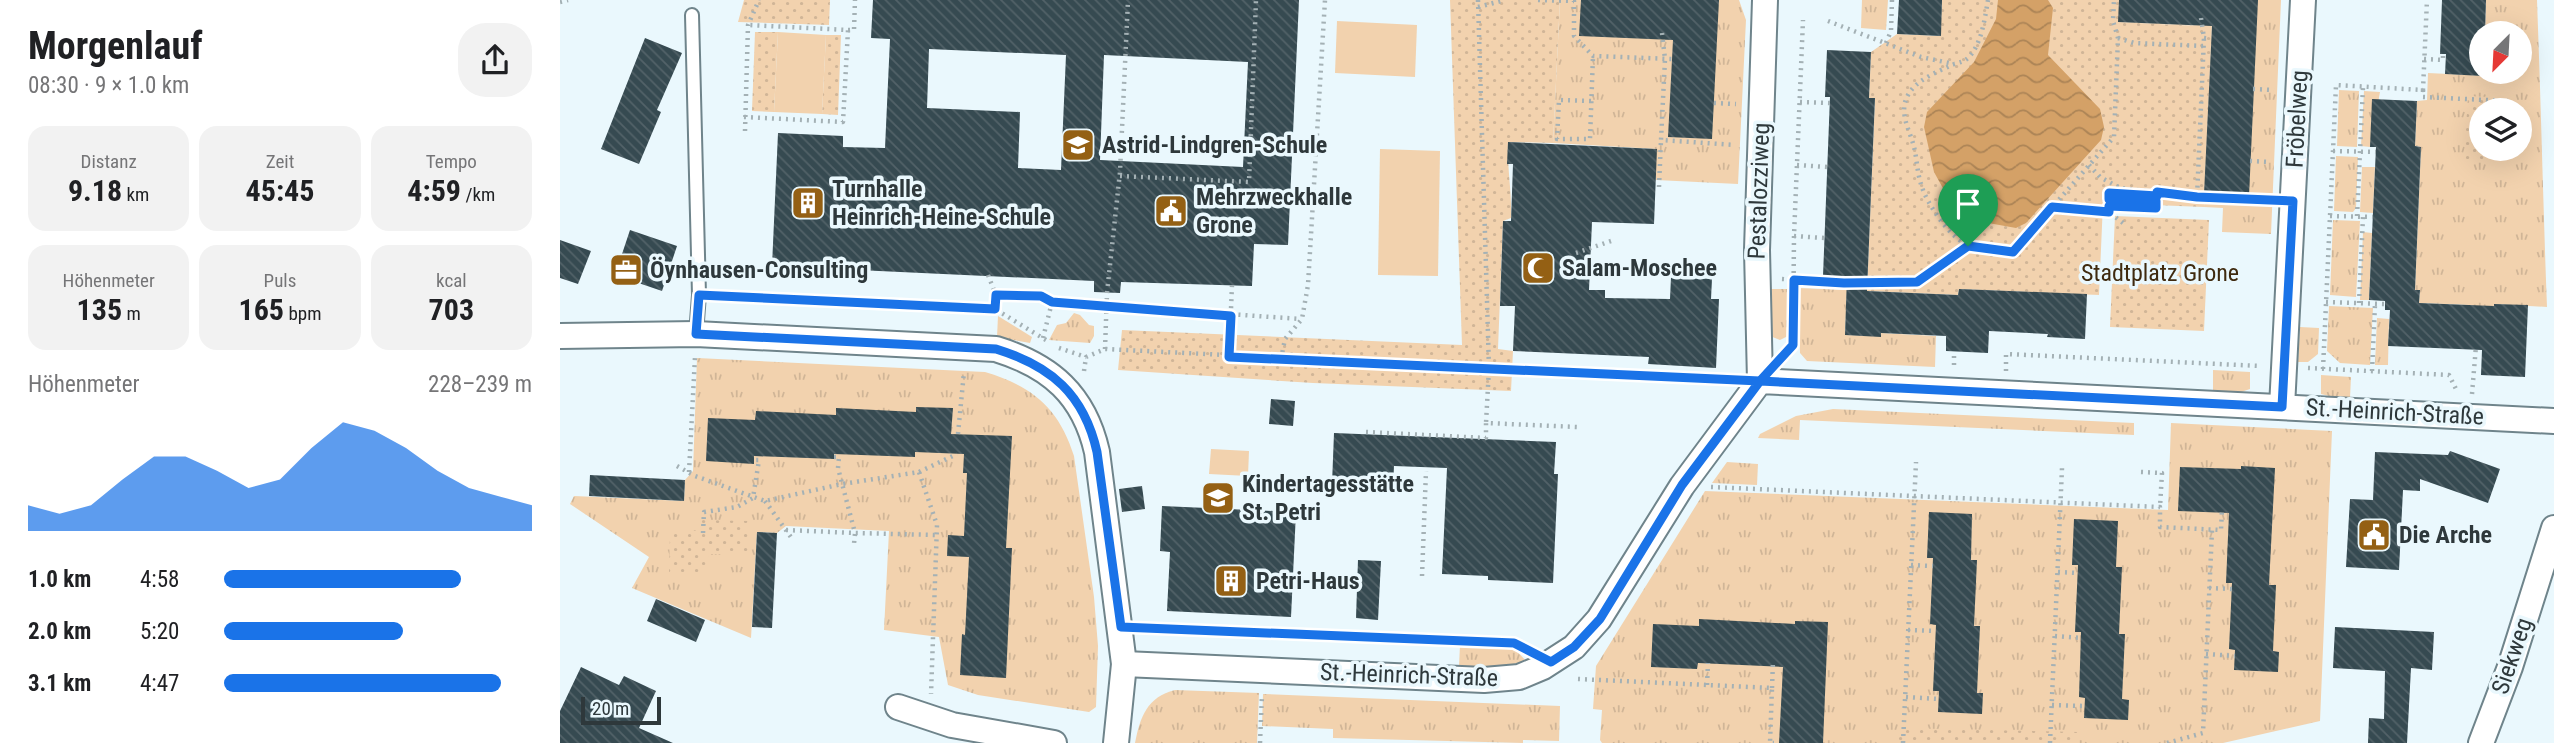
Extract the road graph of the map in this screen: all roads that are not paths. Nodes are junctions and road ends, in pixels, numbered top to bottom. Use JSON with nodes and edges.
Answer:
{"nodes":[{"id":1,"x":1765,"y":0,"type":"edge"},
{"id":2,"x":2303,"y":0,"type":"edge"},
{"id":3,"x":692,"y":15,"type":"dead end"},
{"id":4,"x":696,"y":334,"type":"junction"},
{"id":5,"x":560,"y":336,"type":"edge"},
{"id":6,"x":1760,"y":381,"type":"junction"},
{"id":7,"x":2282,"y":407,"type":"junction"},
{"id":8,"x":2554,"y":421,"type":"edge"},
{"id":9,"x":2554,"y":528,"type":"edge"},
{"id":10,"x":1124,"y":664,"type":"junction"},
{"id":11,"x":898,"y":707,"type":"dead end"},
{"id":12,"x":1054,"y":743,"type":"edge"},
{"id":13,"x":1116,"y":743,"type":"edge"},
{"id":14,"x":2481,"y":743,"type":"edge"}],
"edges":[{"from":1,"to":6,"type":"street","name":"Pestalozziweg"},
{"from":2,"to":7,"type":"street","name":"Fröbelweg"},
{"from":3,"to":4,"type":"lane"},
{"from":4,"to":5,"type":"street"},
{"from":4,"to":10,"type":"street"},
{"from":6,"to":7,"type":"street","name":"St.-Heinrich-Straße"},
{"from":6,"to":10,"type":"street","name":"St.-Heinrich-Straße"},
{"from":7,"to":8,"type":"street","name":"St.-Heinrich-Straße"},
{"from":9,"to":14,"type":"street","name":"Siekweg"},
{"from":10,"to":13,"type":"street"},
{"from":11,"to":12,"type":"street"}]}
